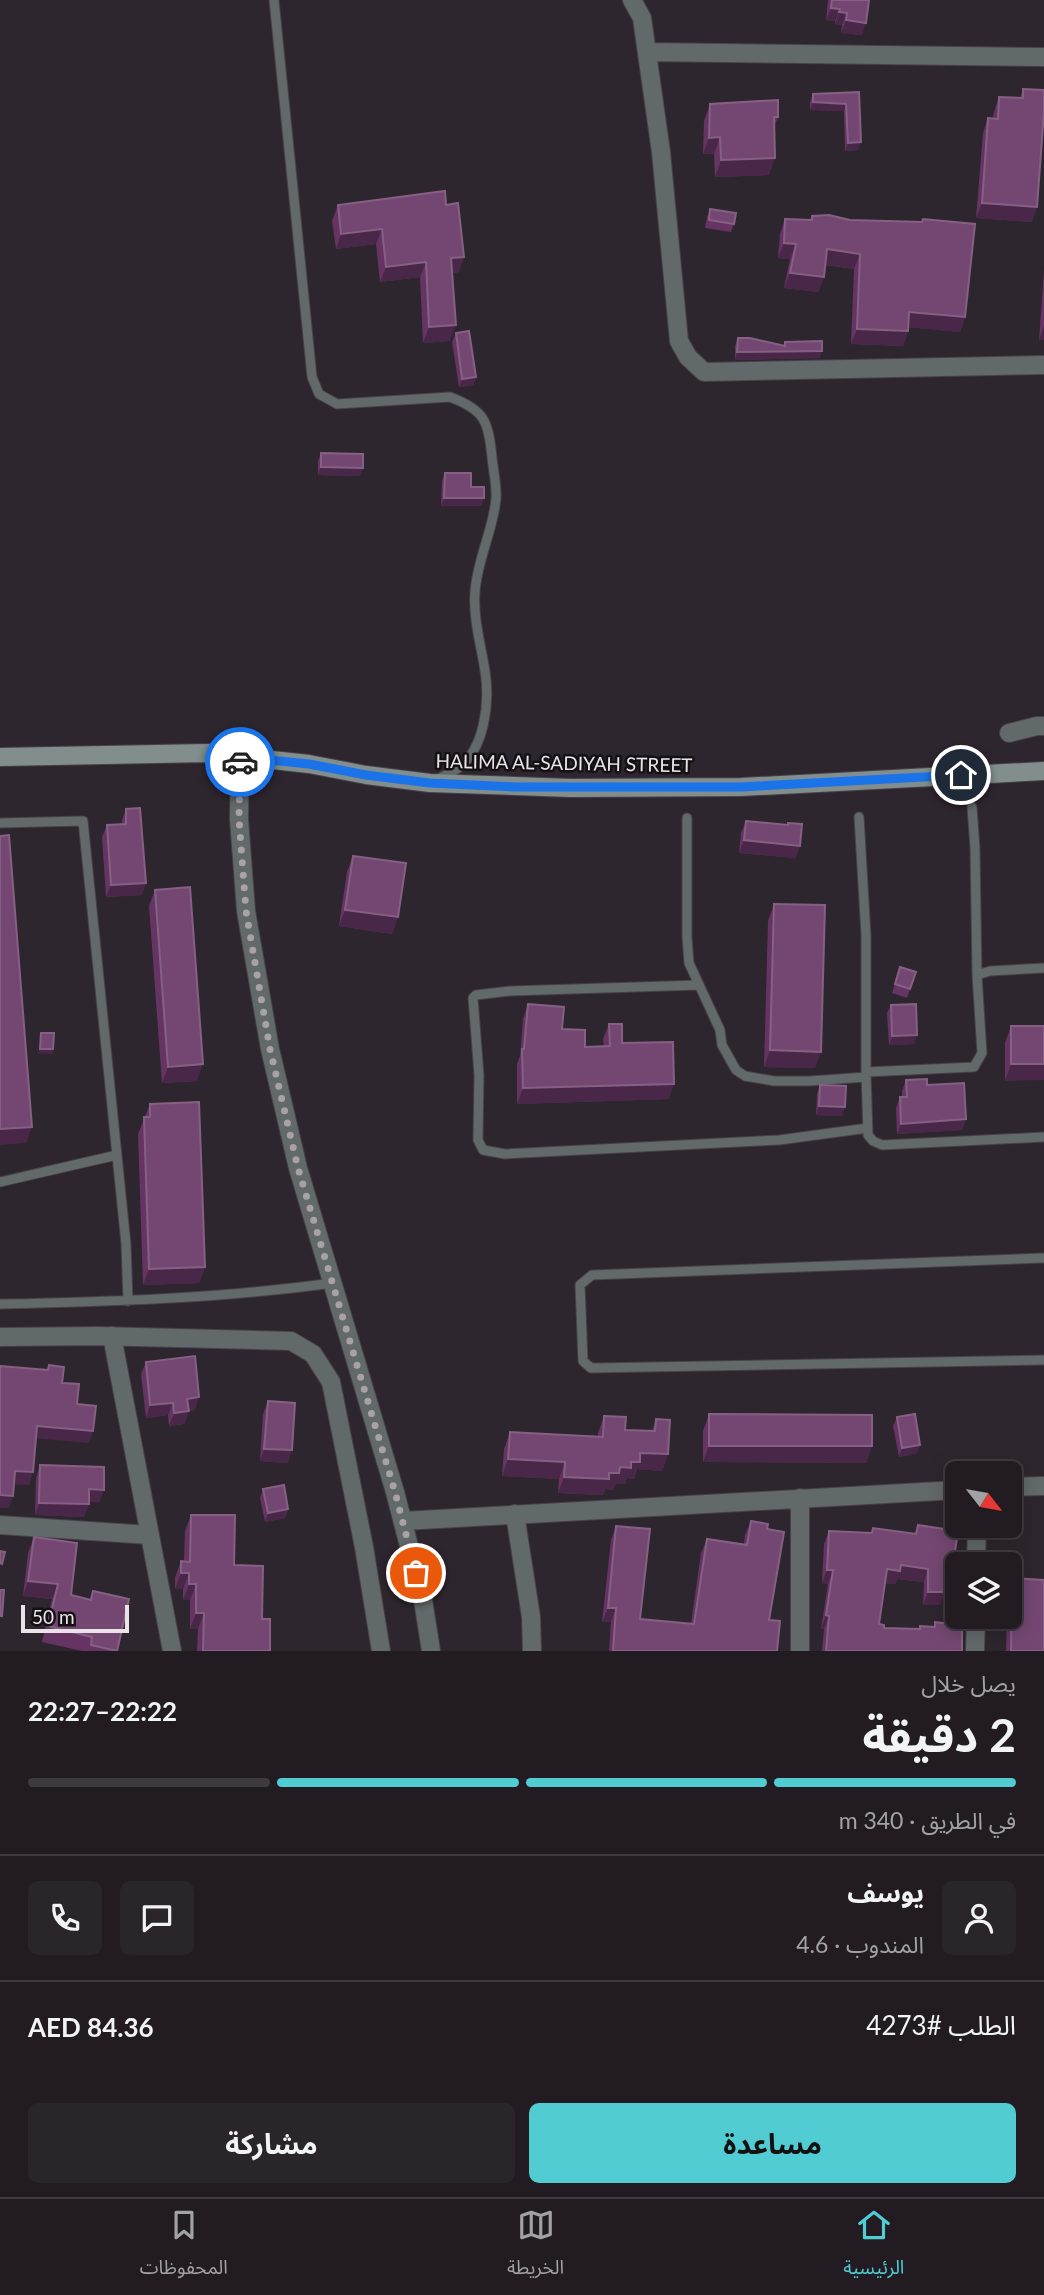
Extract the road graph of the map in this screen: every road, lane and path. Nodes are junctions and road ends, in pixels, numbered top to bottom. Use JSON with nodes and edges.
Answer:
{"nodes":[{"id":1,"x":274,"y":0,"type":"edge"},
{"id":2,"x":632,"y":0,"type":"edge"},
{"id":3,"x":647,"y":52,"type":"junction"},
{"id":4,"x":1044,"y":57,"type":"edge"},
{"id":5,"x":1044,"y":365,"type":"edge"},
{"id":6,"x":1044,"y":726,"type":"edge"},
{"id":7,"x":1009,"y":733,"type":"dead end"},
{"id":8,"x":0,"y":757,"type":"edge"},
{"id":9,"x":240,"y":757,"type":"junction"},
{"id":10,"x":1044,"y":771,"type":"edge"},
{"id":11,"x":430,"y":783,"type":"junction"},
{"id":12,"x":972,"y":807,"type":"dead end"},
{"id":13,"x":859,"y":817,"type":"dead end"},
{"id":14,"x":687,"y":818,"type":"dead end"},
{"id":15,"x":0,"y":823,"type":"edge"},
{"id":16,"x":1044,"y":968,"type":"edge"},
{"id":17,"x":978,"y":975,"type":"junction"},
{"id":18,"x":699,"y":985,"type":"junction"},
{"id":19,"x":866,"y":1074,"type":"junction"},
{"id":20,"x":868,"y":1129,"type":"junction"},
{"id":21,"x":1044,"y":1137,"type":"edge"},
{"id":22,"x":117,"y":1155,"type":"junction"},
{"id":23,"x":0,"y":1182,"type":"edge"},
{"id":24,"x":1044,"y":1258,"type":"edge"},
{"id":25,"x":333,"y":1283,"type":"junction"},
{"id":26,"x":128,"y":1301,"type":"junction"},
{"id":27,"x":0,"y":1304,"type":"edge"},
{"id":28,"x":112,"y":1336,"type":"junction"},
{"id":29,"x":0,"y":1337,"type":"edge"},
{"id":30,"x":1044,"y":1360,"type":"edge"},
{"id":31,"x":1044,"y":1486,"type":"edge"},
{"id":32,"x":1022,"y":1487,"type":"edge"},
{"id":33,"x":945,"y":1490,"type":"edge"},
{"id":34,"x":800,"y":1498,"type":"junction"},
{"id":35,"x":515,"y":1514,"type":"junction"},
{"id":36,"x":402,"y":1521,"type":"junction"},
{"id":37,"x":0,"y":1525,"type":"edge"},
{"id":38,"x":150,"y":1535,"type":"junction"},
{"id":39,"x":976,"y":1629,"type":"edge"},
{"id":40,"x":172,"y":1651,"type":"edge"},
{"id":41,"x":381,"y":1651,"type":"edge"},
{"id":42,"x":431,"y":1651,"type":"edge"},
{"id":43,"x":532,"y":1651,"type":"edge"},
{"id":44,"x":800,"y":1651,"type":"edge"},
{"id":45,"x":975,"y":1651,"type":"edge"}],
"edges":[{"from":1,"to":11,"type":"lane"},
{"from":2,"to":3,"type":"street"},
{"from":3,"to":4,"type":"street"},
{"from":3,"to":5,"type":"street"},
{"from":6,"to":7,"type":"street"},
{"from":8,"to":9,"type":"street","name":"HALIMA AL-SADIYAH STREET"},
{"from":9,"to":11,"type":"street","name":"HALIMA AL-SADIYAH STREET"},
{"from":9,"to":25,"type":"street"},
{"from":10,"to":11,"type":"street","name":"HALIMA AL-SADIYAH STREET"},
{"from":12,"to":17,"type":"lane"},
{"from":13,"to":19,"type":"lane"},
{"from":14,"to":18,"type":"lane"},
{"from":15,"to":22,"type":"lane"},
{"from":16,"to":17,"type":"lane"},
{"from":17,"to":19,"type":"lane"},
{"from":18,"to":19,"type":"lane"},
{"from":18,"to":20,"type":"lane"},
{"from":19,"to":20,"type":"lane"},
{"from":20,"to":21,"type":"lane"},
{"from":22,"to":23,"type":"lane"},
{"from":22,"to":26,"type":"lane"},
{"from":24,"to":30,"type":"lane"},
{"from":25,"to":26,"type":"lane"},
{"from":25,"to":36,"type":"street"},
{"from":26,"to":27,"type":"lane"},
{"from":28,"to":29,"type":"street"},
{"from":28,"to":38,"type":"street"},
{"from":28,"to":41,"type":"street"},
{"from":31,"to":32,"type":"street"},
{"from":33,"to":34,"type":"street"},
{"from":34,"to":35,"type":"street"},
{"from":34,"to":44,"type":"street"},
{"from":35,"to":36,"type":"street"},
{"from":35,"to":43,"type":"street"},
{"from":36,"to":42,"type":"street"},
{"from":37,"to":38,"type":"street"},
{"from":38,"to":40,"type":"street"},
{"from":39,"to":45,"type":"street"}]}
